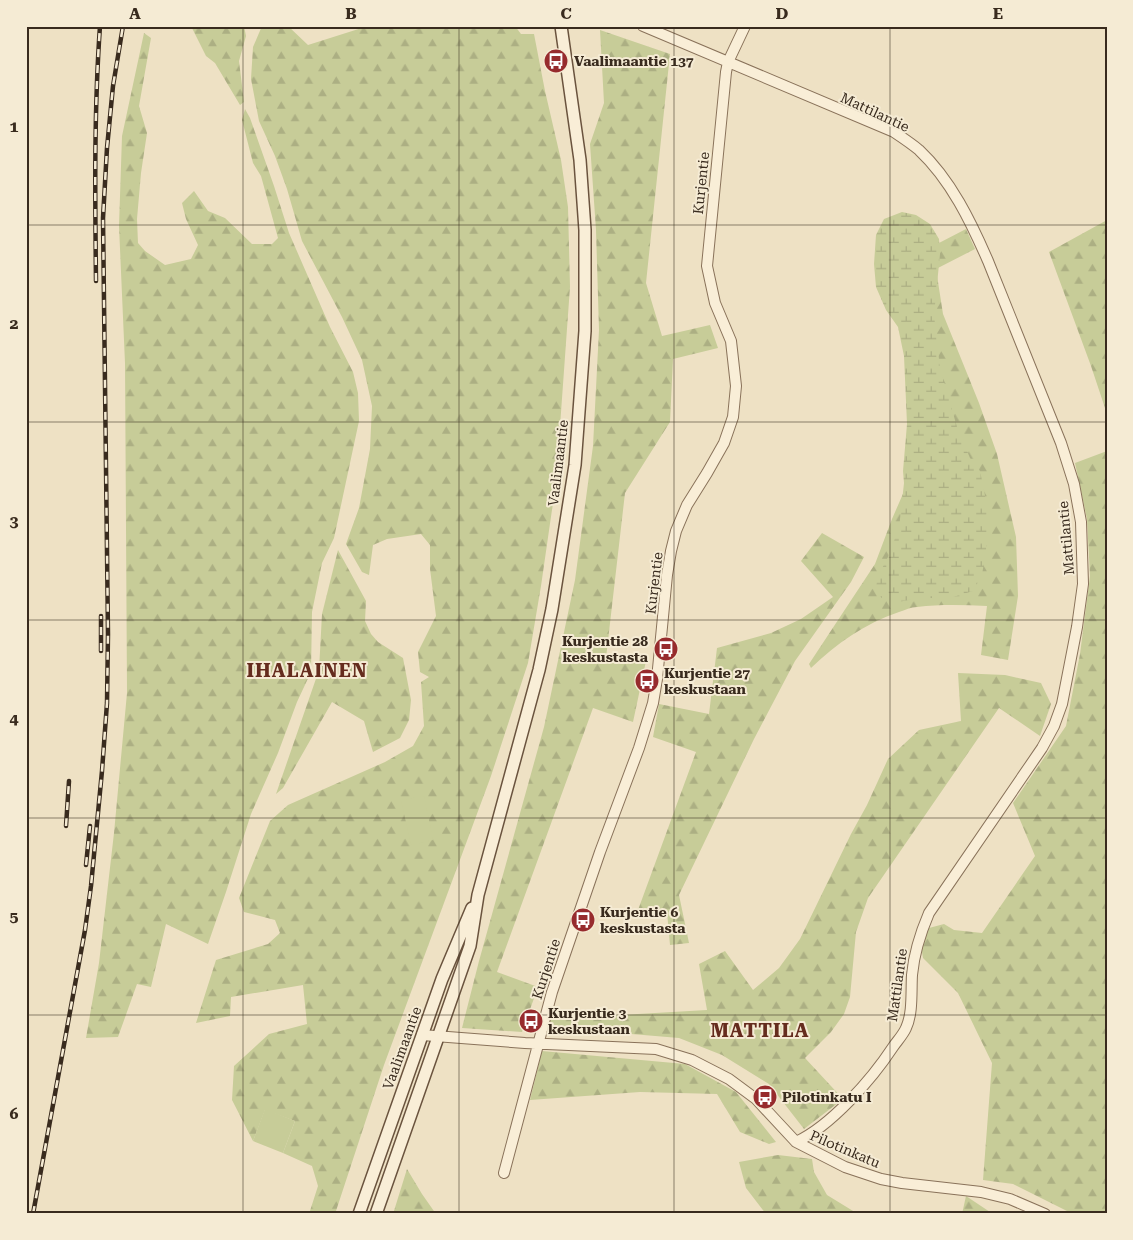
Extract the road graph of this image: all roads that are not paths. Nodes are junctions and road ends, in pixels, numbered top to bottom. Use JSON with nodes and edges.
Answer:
{"nodes":[{"id":1,"x":561,"y":26,"type":"edge"},
{"id":2,"x":643,"y":26,"type":"edge"},
{"id":3,"x":745,"y":26,"type":"edge"},
{"id":4,"x":728,"y":62,"type":"junction"},
{"id":5,"x":478,"y":895,"type":"junction"},
{"id":6,"x":422,"y":1035,"type":"junction"},
{"id":7,"x":438,"y":1037,"type":"junction"},
{"id":8,"x":538,"y":1044,"type":"junction"},
{"id":9,"x":796,"y":1142,"type":"junction"},
{"id":10,"x":504,"y":1173,"type":"dead end"},
{"id":11,"x":359,"y":1214,"type":"edge"},
{"id":12,"x":376,"y":1214,"type":"edge"},
{"id":13,"x":1045,"y":1214,"type":"edge"}],
"edges":[{"from":1,"to":5,"type":"main road","name":"Vaalimaantie"},
{"from":2,"to":4,"type":"street","name":"Mattilantie"},
{"from":3,"to":4,"type":"street","name":"Kurjentie"},
{"from":4,"to":8,"type":"street","name":"Kurjentie"},
{"from":4,"to":9,"type":"street","name":"Mattilantie"},
{"from":5,"to":6,"type":"main road","name":"Vaalimaantie"},
{"from":5,"to":7,"type":"main road","name":"Vaalimaantie"},
{"from":6,"to":7,"type":"street","name":"Pilotinkatu"},
{"from":6,"to":11,"type":"main road","name":"Vaalimaantie"},
{"from":7,"to":8,"type":"street","name":"Pilotinkatu"},
{"from":7,"to":12,"type":"main road","name":"Vaalimaantie"},
{"from":8,"to":9,"type":"street","name":"Pilotinkatu"},
{"from":8,"to":10,"type":"street","name":"Kurjentie"},
{"from":9,"to":13,"type":"street","name":"Pilotinkatu"}]}
